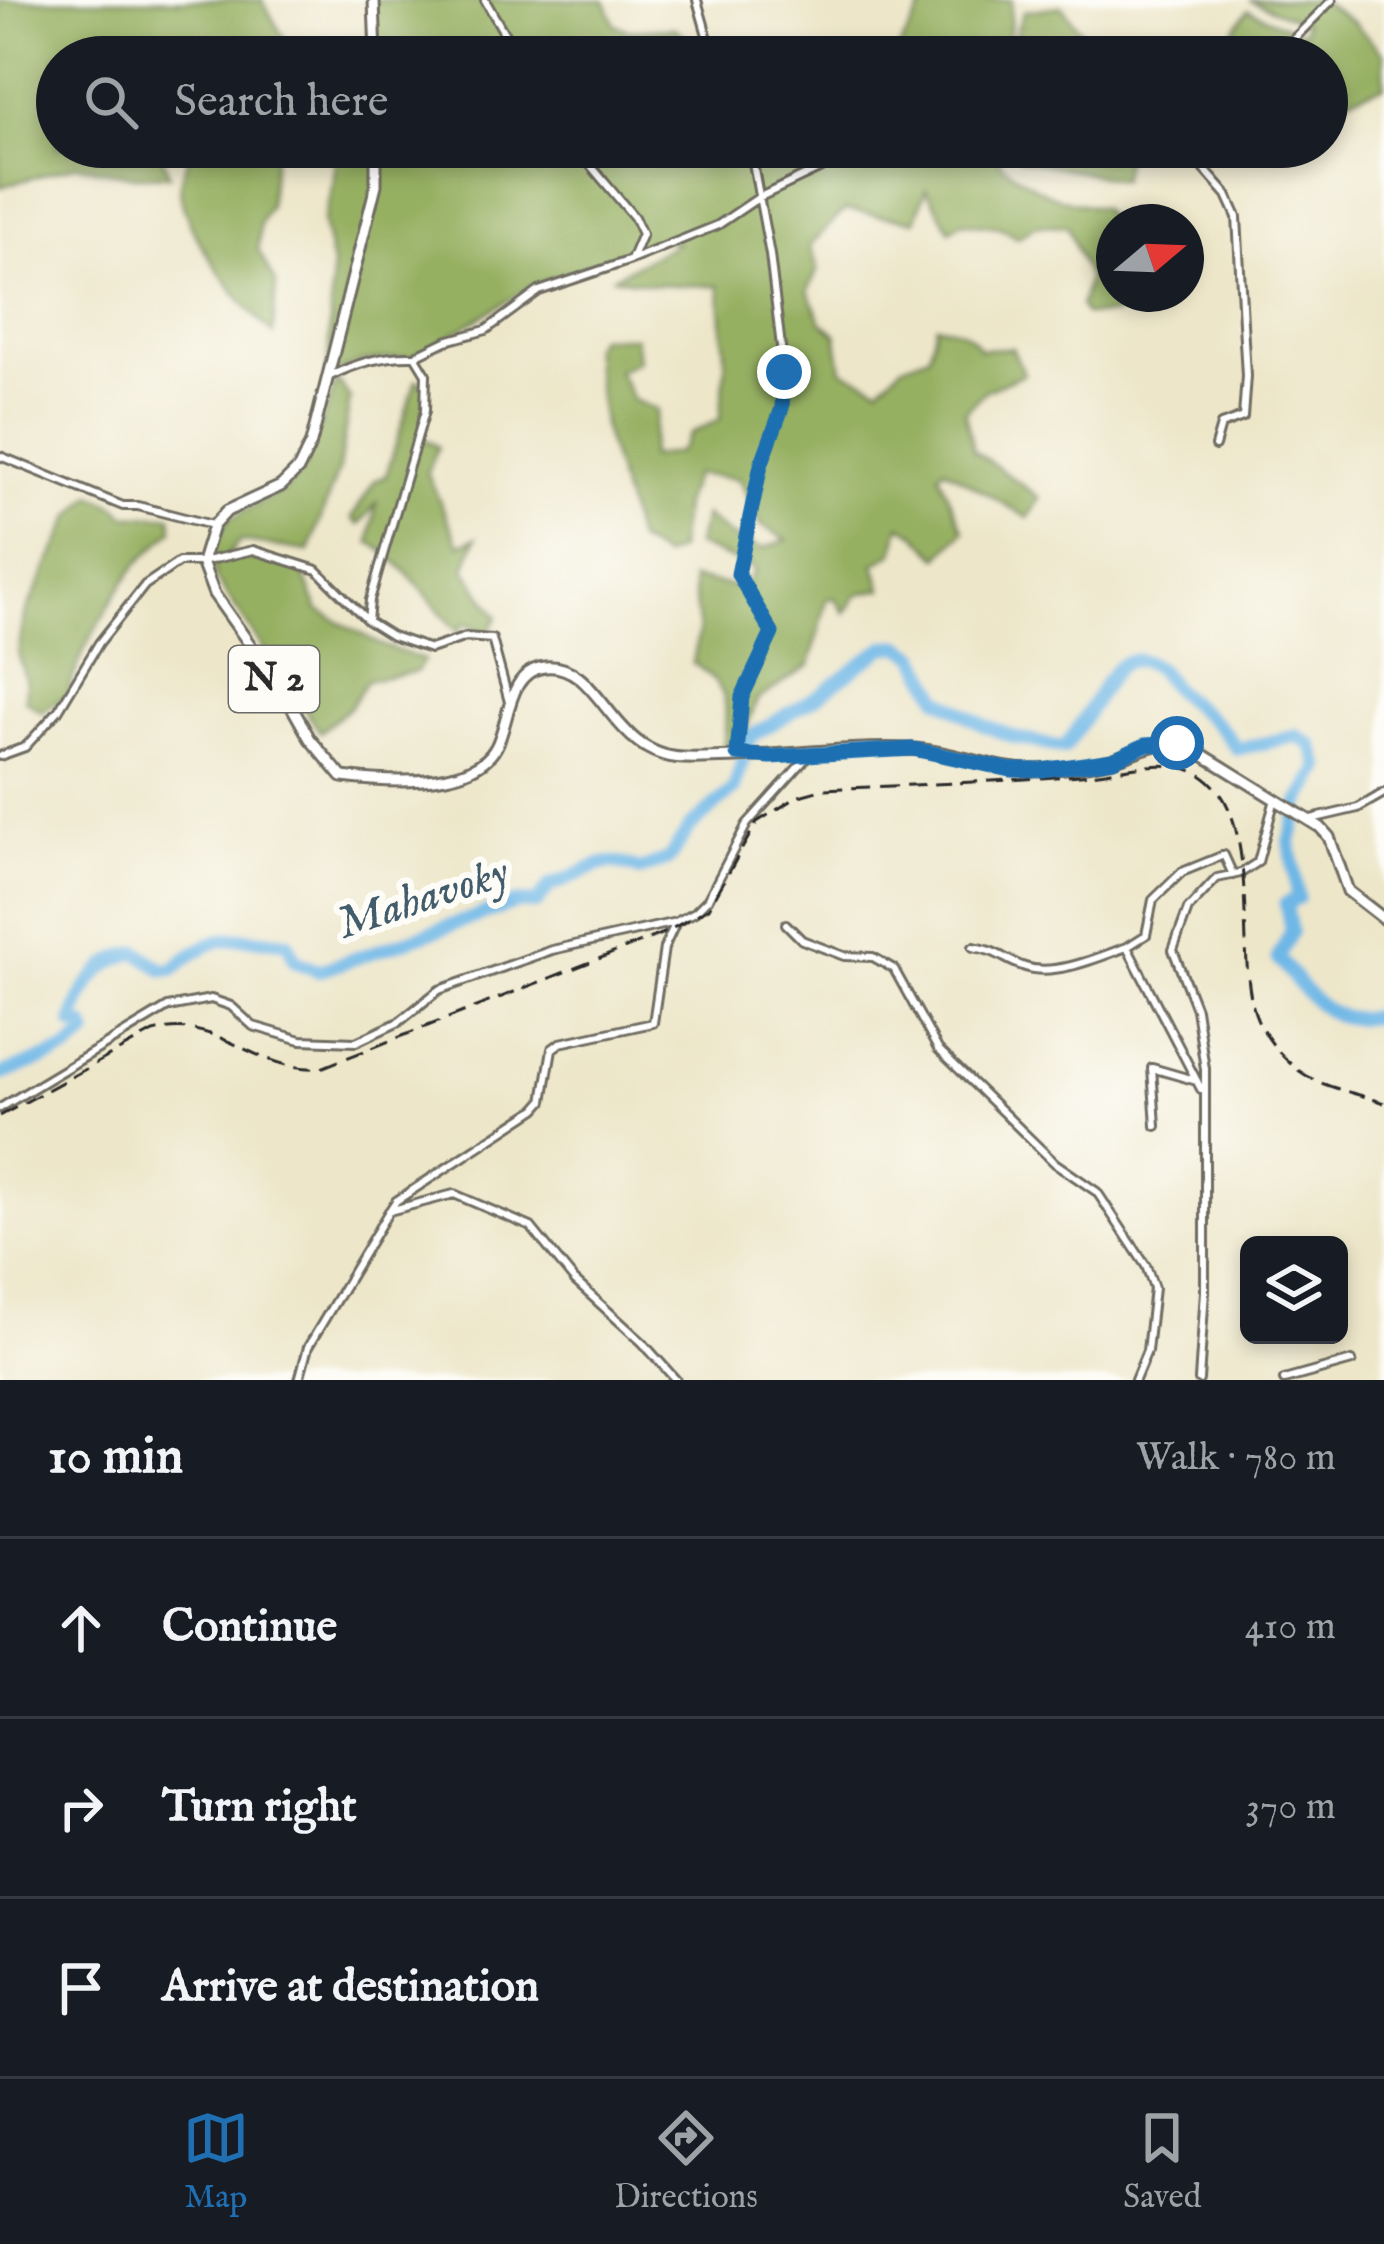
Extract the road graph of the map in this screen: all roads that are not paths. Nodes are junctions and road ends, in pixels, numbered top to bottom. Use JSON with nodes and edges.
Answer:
{"nodes":[{"id":1,"x":374,"y":0,"type":"edge"},
{"id":2,"x":485,"y":0,"type":"edge"},
{"id":3,"x":697,"y":0,"type":"edge"},
{"id":4,"x":1332,"y":0,"type":"edge"},
{"id":5,"x":375,"y":36,"type":"edge"},
{"id":6,"x":506,"y":36,"type":"edge"},
{"id":7,"x":707,"y":36,"type":"edge"},
{"id":8,"x":1297,"y":36,"type":"edge"},
{"id":9,"x":376,"y":168,"type":"edge"},
{"id":10,"x":593,"y":168,"type":"edge"},
{"id":11,"x":753,"y":168,"type":"edge"},
{"id":12,"x":821,"y":168,"type":"edge"},
{"id":13,"x":1203,"y":168,"type":"edge"},
{"id":14,"x":758,"y":198,"type":"junction"},
{"id":15,"x":631,"y":260,"type":"junction"},
{"id":16,"x":415,"y":356,"type":"junction"},
{"id":17,"x":328,"y":377,"type":"junction"},
{"id":18,"x":1216,"y":446,"type":"dead end"},
{"id":19,"x":0,"y":456,"type":"edge"},
{"id":20,"x":213,"y":526,"type":"junction"},
{"id":21,"x":202,"y":562,"type":"junction"},
{"id":22,"x":368,"y":621,"type":"junction"},
{"id":23,"x":509,"y":702,"type":"junction"},
{"id":24,"x":737,"y":754,"type":"junction"},
{"id":25,"x":809,"y":755,"type":"junction"},
{"id":26,"x":1,"y":757,"type":"edge"},
{"id":27,"x":1384,"y":794,"type":"edge"},
{"id":28,"x":1280,"y":802,"type":"junction"},
{"id":29,"x":1310,"y":819,"type":"junction"},
{"id":30,"x":1233,"y":875,"type":"junction"},
{"id":31,"x":1384,"y":919,"type":"edge"},
{"id":32,"x":676,"y":922,"type":"junction"},
{"id":33,"x":786,"y":924,"type":"dead end"},
{"id":34,"x":973,"y":947,"type":"dead end"},
{"id":35,"x":1127,"y":947,"type":"junction"},
{"id":36,"x":1197,"y":1081,"type":"junction"},
{"id":37,"x":1202,"y":1090,"type":"junction"},
{"id":38,"x":0,"y":1108,"type":"edge"},
{"id":39,"x":1156,"y":1126,"type":"dead end"},
{"id":40,"x":389,"y":1211,"type":"junction"},
{"id":41,"x":1352,"y":1361,"type":"dead end"},
{"id":42,"x":299,"y":1380,"type":"edge"},
{"id":43,"x":676,"y":1380,"type":"edge"},
{"id":44,"x":1135,"y":1380,"type":"edge"},
{"id":45,"x":1199,"y":1380,"type":"edge"},
{"id":46,"x":1284,"y":1380,"type":"edge"}],
"edges":[{"from":1,"to":5,"type":"main road"},
{"from":2,"to":6,"type":"street"},
{"from":3,"to":7,"type":"street"},
{"from":4,"to":8,"type":"street"},
{"from":9,"to":17,"type":"main road"},
{"from":10,"to":15,"type":"street"},
{"from":11,"to":14,"type":"street"},
{"from":12,"to":14,"type":"street"},
{"from":13,"to":18,"type":"street"},
{"from":14,"to":15,"type":"street"},
{"from":14,"to":24,"type":"street"},
{"from":15,"to":16,"type":"street"},
{"from":16,"to":17,"type":"street"},
{"from":16,"to":22,"type":"street"},
{"from":17,"to":20,"type":"main road"},
{"from":19,"to":20,"type":"street"},
{"from":20,"to":21,"type":"main road"},
{"from":21,"to":22,"type":"street"},
{"from":21,"to":23,"type":"main road","number":"N 2"},
{"from":21,"to":26,"type":"street"},
{"from":22,"to":23,"type":"street"},
{"from":23,"to":24,"type":"main road","number":"N 2"},
{"from":24,"to":25,"type":"main road","number":"N 2"},
{"from":25,"to":28,"type":"main road","number":"N 2"},
{"from":25,"to":32,"type":"street"},
{"from":27,"to":29,"type":"street"},
{"from":28,"to":29,"type":"main road","number":"N 2"},
{"from":28,"to":30,"type":"street"},
{"from":29,"to":31,"type":"main road","number":"N 2"},
{"from":30,"to":35,"type":"street"},
{"from":30,"to":37,"type":"street"},
{"from":32,"to":38,"type":"street"},
{"from":32,"to":40,"type":"street"},
{"from":33,"to":44,"type":"street"},
{"from":34,"to":35,"type":"street"},
{"from":35,"to":36,"type":"street"},
{"from":36,"to":37,"type":"street"},
{"from":36,"to":39,"type":"street"},
{"from":37,"to":45,"type":"street"},
{"from":40,"to":42,"type":"street"},
{"from":40,"to":43,"type":"street"},
{"from":41,"to":46,"type":"street"}]}
